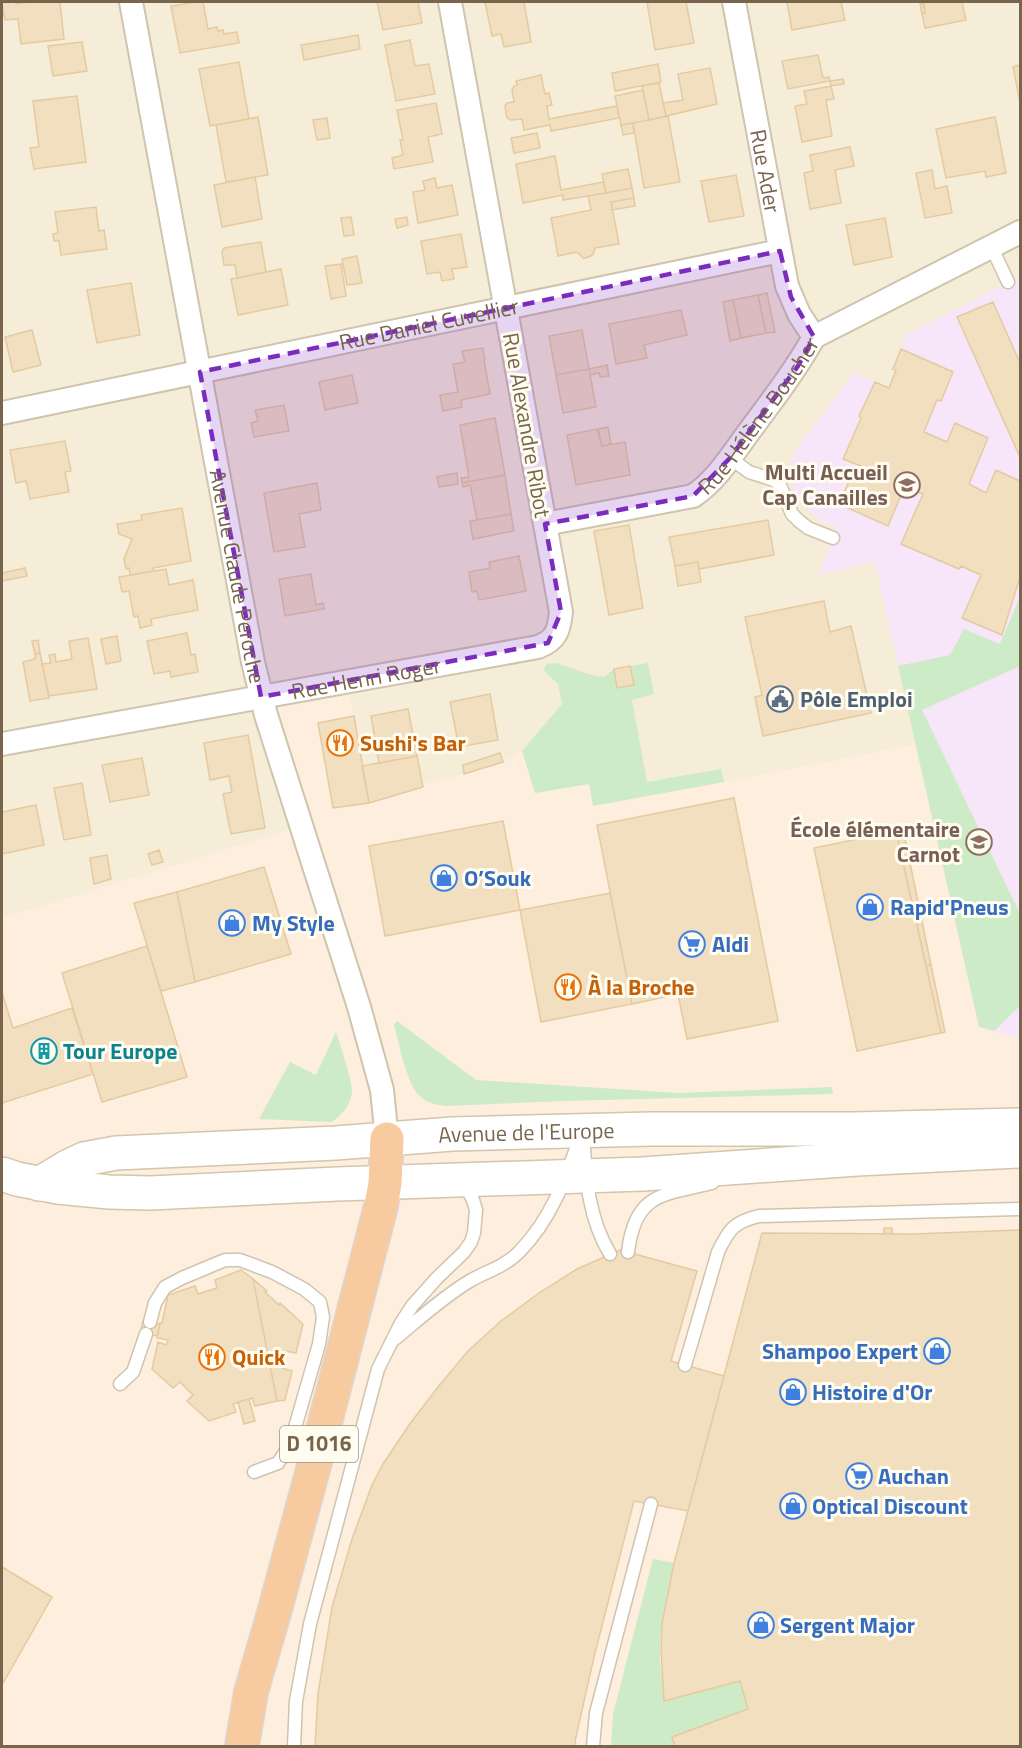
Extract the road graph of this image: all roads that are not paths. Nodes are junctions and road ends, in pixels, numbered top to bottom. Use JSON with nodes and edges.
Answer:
{"nodes":[{"id":1,"x":131,"y":2,"type":"edge"},
{"id":2,"x":450,"y":2,"type":"edge"},
{"id":3,"x":734,"y":2,"type":"edge"},
{"id":4,"x":1020,"y":232,"type":"edge"},
{"id":5,"x":991,"y":246,"type":"junction"},
{"id":6,"x":780,"y":251,"type":"junction"},
{"id":7,"x":1008,"y":282,"type":"dead end"},
{"id":8,"x":506,"y":308,"type":"junction"},
{"id":9,"x":814,"y":337,"type":"junction"},
{"id":10,"x":200,"y":372,"type":"junction"},
{"id":11,"x":2,"y":413,"type":"edge"},
{"id":12,"x":730,"y":458,"type":"junction"},
{"id":13,"x":545,"y":524,"type":"junction"},
{"id":14,"x":833,"y":538,"type":"dead end"},
{"id":15,"x":555,"y":636,"type":"joint"},
{"id":16,"x":261,"y":697,"type":"junction"},
{"id":17,"x":2,"y":744,"type":"edge"},
{"id":18,"x":1020,"y":1125,"type":"edge"},
{"id":19,"x":583,"y":1131,"type":"junction"},
{"id":20,"x":387,"y":1139,"type":"junction"},
{"id":21,"x":1020,"y":1151,"type":"edge"},
{"id":22,"x":801,"y":1163,"type":"junction"},
{"id":23,"x":2,"y":1174,"type":"edge"},
{"id":24,"x":576,"y":1176,"type":"junction"},
{"id":25,"x":462,"y":1180,"type":"junction"},
{"id":26,"x":385,"y":1183,"type":"junction"},
{"id":27,"x":39,"y":1184,"type":"junction"},
{"id":28,"x":1020,"y":1209,"type":"edge"},
{"id":29,"x":628,"y":1252,"type":"dead end"},
{"id":30,"x":610,"y":1254,"type":"dead end"},
{"id":31,"x":390,"y":1343,"type":"junction"},
{"id":32,"x":685,"y":1365,"type":"dead end"},
{"id":33,"x":120,"y":1384,"type":"dead end"},
{"id":34,"x":254,"y":1472,"type":"dead end"},
{"id":35,"x":651,"y":1504,"type":"dead end"},
{"id":36,"x":242,"y":1746,"type":"edge"},
{"id":37,"x":294,"y":1746,"type":"edge"},
{"id":38,"x":593,"y":1746,"type":"edge"}],
"edges":[{"from":1,"to":10,"type":"street","name":"Avenue Claude Peroche"},
{"from":2,"to":8,"type":"street","name":"Rue Alexandre Ribot"},
{"from":3,"to":6,"type":"street","name":"Rue Ader"},
{"from":4,"to":5,"type":"street","name":"Rue Hélène Boucher"},
{"from":5,"to":7,"type":"lane"},
{"from":5,"to":9,"type":"street","name":"Rue Hélène Boucher"},
{"from":6,"to":8,"type":"street","name":"Rue Daniel Cuvellier"},
{"from":6,"to":9,"type":"street","name":"Rue Ader"},
{"from":8,"to":10,"type":"street","name":"Rue Daniel Cuvellier"},
{"from":8,"to":13,"type":"street","name":"Rue Alexandre Ribot"},
{"from":9,"to":12,"type":"street","name":"Rue Hélène Boucher"},
{"from":10,"to":11,"type":"street","name":"Rue Daniel Cuvellier"},
{"from":10,"to":16,"type":"street","name":"Avenue Claude Peroche"},
{"from":12,"to":13,"type":"street","name":"Rue Hélène Boucher"},
{"from":12,"to":14,"type":"lane"},
{"from":13,"to":15,"type":"street","name":"Rue Alexandre Ribot"},
{"from":15,"to":16,"type":"street","name":"Rue Henri Roger"},
{"from":16,"to":17,"type":"street","name":"Rue Henri Roger"},
{"from":16,"to":20,"type":"street","name":"Avenue Claude Peroche"},
{"from":18,"to":19,"type":"street","name":"Avenue de l'Europe"},
{"from":19,"to":20,"type":"street","name":"Avenue de l'Europe"},
{"from":19,"to":24,"type":"lane"},
{"from":19,"to":24,"type":"lane"},
{"from":20,"to":26,"type":"highway","number":"D 1016"},
{"from":20,"to":27,"type":"street","name":"Avenue de l'Europe"},
{"from":21,"to":22,"type":"street","name":"Avenue de l'Europe"},
{"from":22,"to":24,"type":"street","name":"Avenue de l'Europe"},
{"from":22,"to":29,"type":"lane"},
{"from":23,"to":27,"type":"street","name":"Avenue de l'Europe"},
{"from":24,"to":25,"type":"street","name":"Avenue de l'Europe"},
{"from":24,"to":30,"type":"lane"},
{"from":24,"to":31,"type":"lane"},
{"from":25,"to":26,"type":"street","name":"Avenue de l'Europe"},
{"from":25,"to":31,"type":"lane"},
{"from":26,"to":27,"type":"street","name":"Avenue de l'Europe"},
{"from":26,"to":36,"type":"highway","number":"D 1016"},
{"from":28,"to":32,"type":"lane"},
{"from":31,"to":37,"type":"lane"},
{"from":33,"to":34,"type":"lane"},
{"from":35,"to":38,"type":"lane"}]}
